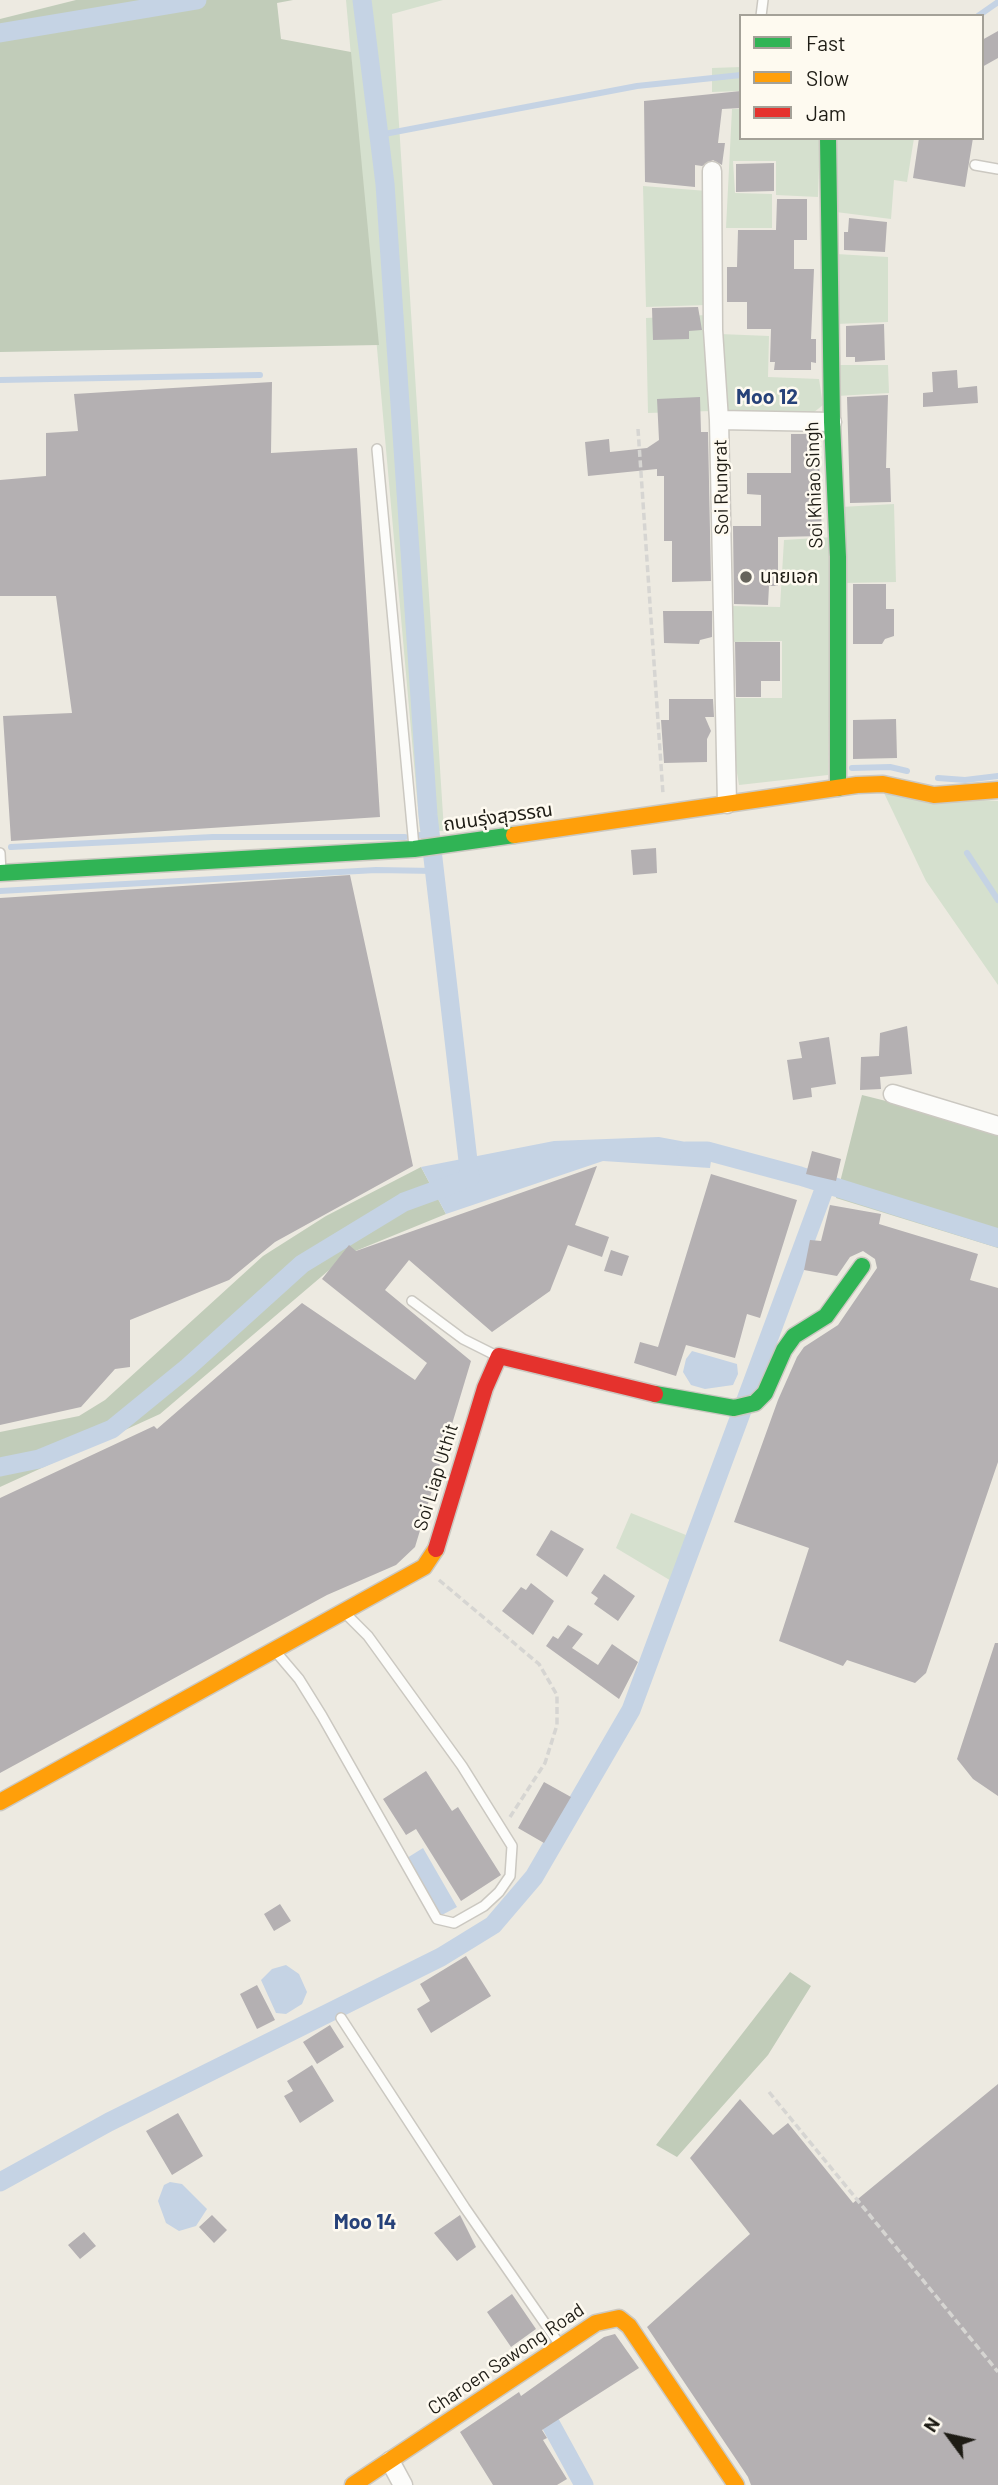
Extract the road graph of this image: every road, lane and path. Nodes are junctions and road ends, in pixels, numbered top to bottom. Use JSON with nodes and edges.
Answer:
{"nodes":[{"id":1,"x":828,"y":140,"type":"edge"},
{"id":2,"x":975,"y":165,"type":"dead end"},
{"id":3,"x":998,"y":169,"type":"edge"},
{"id":4,"x":712,"y":171,"type":"dead end"},
{"id":5,"x":719,"y":420,"type":"junction"},
{"id":6,"x":832,"y":422,"type":"junction"},
{"id":7,"x":638,"y":429,"type":"dead end"},
{"id":8,"x":377,"y":449,"type":"dead end"},
{"id":9,"x":838,"y":788,"type":"junction"},
{"id":10,"x":998,"y":790,"type":"edge"},
{"id":11,"x":727,"y":804,"type":"junction"},
{"id":12,"x":666,"y":814,"type":"junction"},
{"id":13,"x":415,"y":849,"type":"junction"},
{"id":14,"x":0,"y":853,"type":"edge"},
{"id":15,"x":1,"y":873,"type":"edge"},
{"id":16,"x":894,"y":1094,"type":"dead end"},
{"id":17,"x":998,"y":1126,"type":"edge"},
{"id":18,"x":862,"y":1265,"type":"dead end"},
{"id":19,"x":412,"y":1301,"type":"dead end"},
{"id":20,"x":499,"y":1356,"type":"junction"},
{"id":21,"x":424,"y":1567,"type":"junction"},
{"id":22,"x":345,"y":1613,"type":"junction"},
{"id":23,"x":276,"y":1651,"type":"junction"},
{"id":24,"x":0,"y":1802,"type":"edge"},
{"id":25,"x":503,"y":1829,"type":"junction"},
{"id":26,"x":341,"y":2018,"type":"dead end"},
{"id":27,"x":769,"y":2092,"type":"dead end"},
{"id":28,"x":561,"y":2346,"type":"junction"},
{"id":29,"x":998,"y":2372,"type":"edge"},
{"id":30,"x":390,"y":2461,"type":"junction"},
{"id":31,"x":353,"y":2485,"type":"edge"},
{"id":32,"x":403,"y":2485,"type":"edge"},
{"id":33,"x":736,"y":2485,"type":"edge"}],
"edges":[{"from":1,"to":6,"type":"street","name":"Soi Khiao Singh"},
{"from":2,"to":3,"type":"lane"},
{"from":4,"to":5,"type":"street","name":"Soi Rungrat"},
{"from":5,"to":6,"type":"street"},
{"from":5,"to":11,"type":"street","name":"Soi Rungrat"},
{"from":6,"to":9,"type":"street","name":"Soi Khiao Singh"},
{"from":7,"to":12,"type":"path"},
{"from":8,"to":13,"type":"lane"},
{"from":9,"to":10,"type":"street","name":"ถนนรุ่งสุวรรณ"},
{"from":9,"to":11,"type":"street","name":"ถนนรุ่งสุวรรณ"},
{"from":11,"to":12,"type":"street","name":"ถนนรุ่งสุวรรณ"},
{"from":12,"to":13,"type":"street","name":"ถนนรุ่งสุวรรณ"},
{"from":13,"to":15,"type":"street","name":"ถนนรุ่งสุวรรณ"},
{"from":14,"to":15,"type":"lane"},
{"from":16,"to":17,"type":"street"},
{"from":18,"to":20,"type":"street"},
{"from":19,"to":20,"type":"lane"},
{"from":20,"to":21,"type":"street","name":"Soi Liap Uthit"},
{"from":21,"to":22,"type":"street"},
{"from":21,"to":25,"type":"path"},
{"from":22,"to":23,"type":"street"},
{"from":22,"to":25,"type":"lane"},
{"from":23,"to":24,"type":"street"},
{"from":23,"to":25,"type":"lane"},
{"from":26,"to":28,"type":"lane"},
{"from":27,"to":29,"type":"path"},
{"from":28,"to":30,"type":"street","name":"Charoen Sawong Road"},
{"from":28,"to":33,"type":"street","name":"Charoen Sawong Road"},
{"from":30,"to":31,"type":"street","name":"Charoen Sawong Road"},
{"from":30,"to":32,"type":"street"}]}
